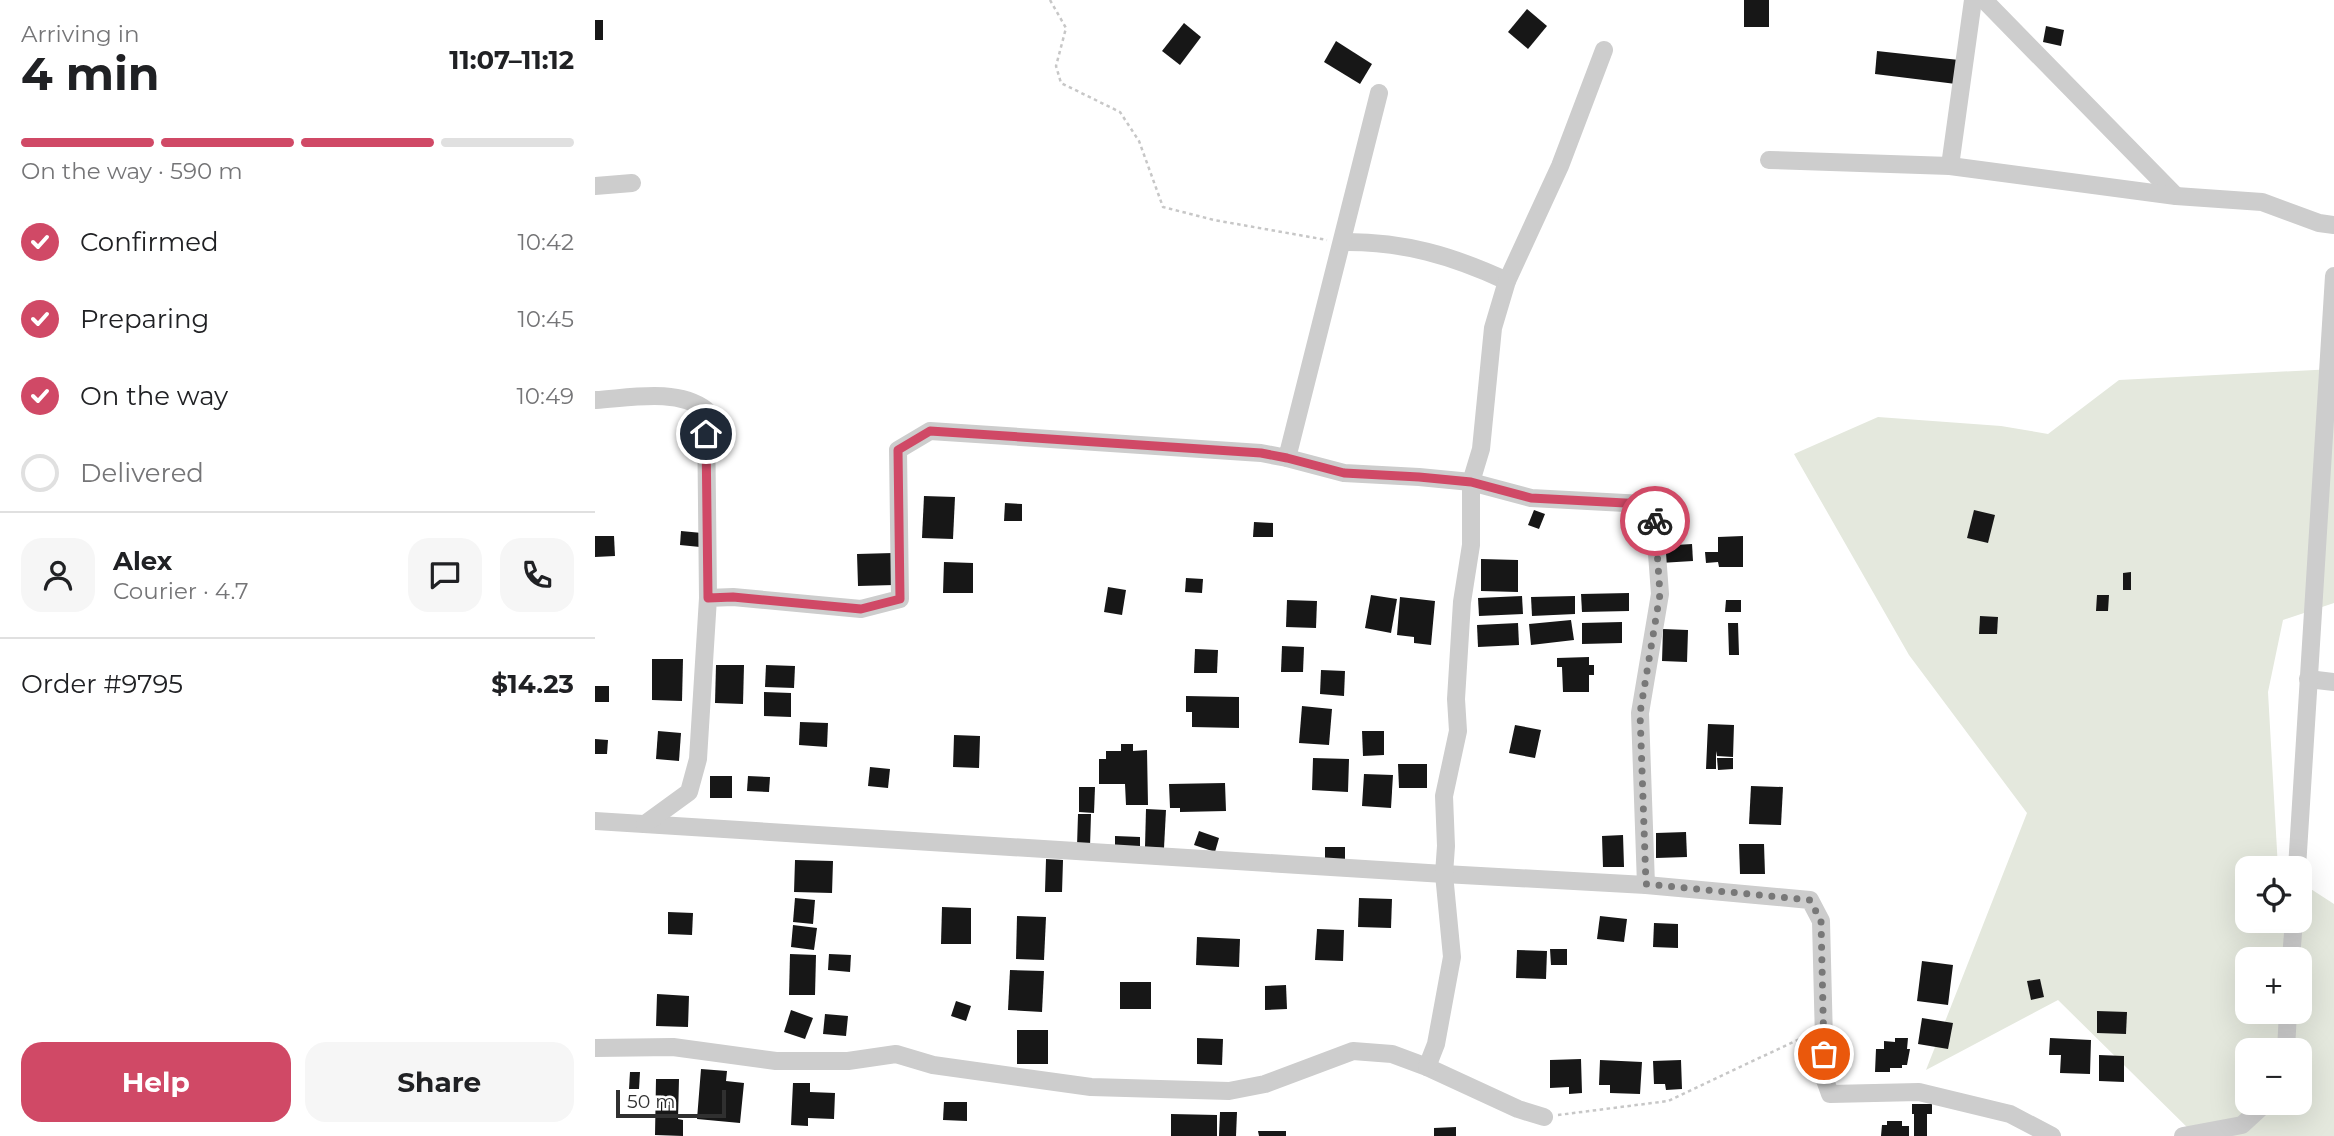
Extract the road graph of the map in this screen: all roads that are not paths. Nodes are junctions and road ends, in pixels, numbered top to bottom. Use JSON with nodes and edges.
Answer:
{"nodes":[{"id":1,"x":1973,"y":0,"type":"edge"},
{"id":2,"x":1983,"y":0,"type":"edge"},
{"id":3,"x":1604,"y":50,"type":"dead end"},
{"id":4,"x":1379,"y":93,"type":"dead end"},
{"id":5,"x":1769,"y":160,"type":"dead end"},
{"id":6,"x":1950,"y":166,"type":"junction"},
{"id":7,"x":632,"y":183,"type":"dead end"},
{"id":8,"x":595,"y":186,"type":"edge"},
{"id":9,"x":2176,"y":197,"type":"junction"},
{"id":10,"x":2334,"y":225,"type":"edge"},
{"id":11,"x":1342,"y":242,"type":"junction"},
{"id":12,"x":2334,"y":276,"type":"edge"},
{"id":13,"x":1507,"y":281,"type":"junction"},
{"id":14,"x":596,"y":400,"type":"edge"},
{"id":15,"x":2329,"y":436,"type":"edge"},
{"id":16,"x":1287,"y":458,"type":"junction"},
{"id":17,"x":1471,"y":482,"type":"junction"},
{"id":18,"x":708,"y":598,"type":"junction"},
{"id":19,"x":2308,"y":679,"type":"junction"},
{"id":20,"x":2334,"y":682,"type":"edge"},
{"id":21,"x":595,"y":821,"type":"edge"},
{"id":22,"x":645,"y":824,"type":"junction"},
{"id":23,"x":2298,"y":856,"type":"edge"},
{"id":24,"x":1444,"y":874,"type":"junction"},
{"id":25,"x":1646,"y":884,"type":"junction"},
{"id":26,"x":595,"y":1048,"type":"edge"},
{"id":27,"x":1427,"y":1067,"type":"junction"},
{"id":28,"x":2253,"y":1115,"type":"edge"},
{"id":29,"x":1544,"y":1116,"type":"road end"},
{"id":30,"x":2052,"y":1136,"type":"edge"},
{"id":31,"x":2183,"y":1136,"type":"edge"}],
"edges":[{"from":1,"to":6,"type":"street"},
{"from":2,"to":9,"type":"street"},
{"from":3,"to":13,"type":"street"},
{"from":4,"to":11,"type":"street"},
{"from":5,"to":6,"type":"street"},
{"from":6,"to":9,"type":"street"},
{"from":7,"to":8,"type":"street"},
{"from":9,"to":10,"type":"street"},
{"from":11,"to":13,"type":"street"},
{"from":11,"to":16,"type":"street"},
{"from":12,"to":15,"type":"street"},
{"from":13,"to":17,"type":"street"},
{"from":14,"to":18,"type":"street"},
{"from":15,"to":19,"type":"street"},
{"from":16,"to":17,"type":"street"},
{"from":16,"to":18,"type":"street"},
{"from":17,"to":24,"type":"street"},
{"from":17,"to":25,"type":"street"},
{"from":18,"to":22,"type":"street"},
{"from":19,"to":20,"type":"street"},
{"from":19,"to":23,"type":"street"},
{"from":21,"to":22,"type":"street"},
{"from":22,"to":24,"type":"street"},
{"from":24,"to":25,"type":"street"},
{"from":24,"to":27,"type":"street"},
{"from":25,"to":30,"type":"street"},
{"from":26,"to":27,"type":"street"},
{"from":27,"to":29,"type":"street"},
{"from":28,"to":31,"type":"street"}]}
